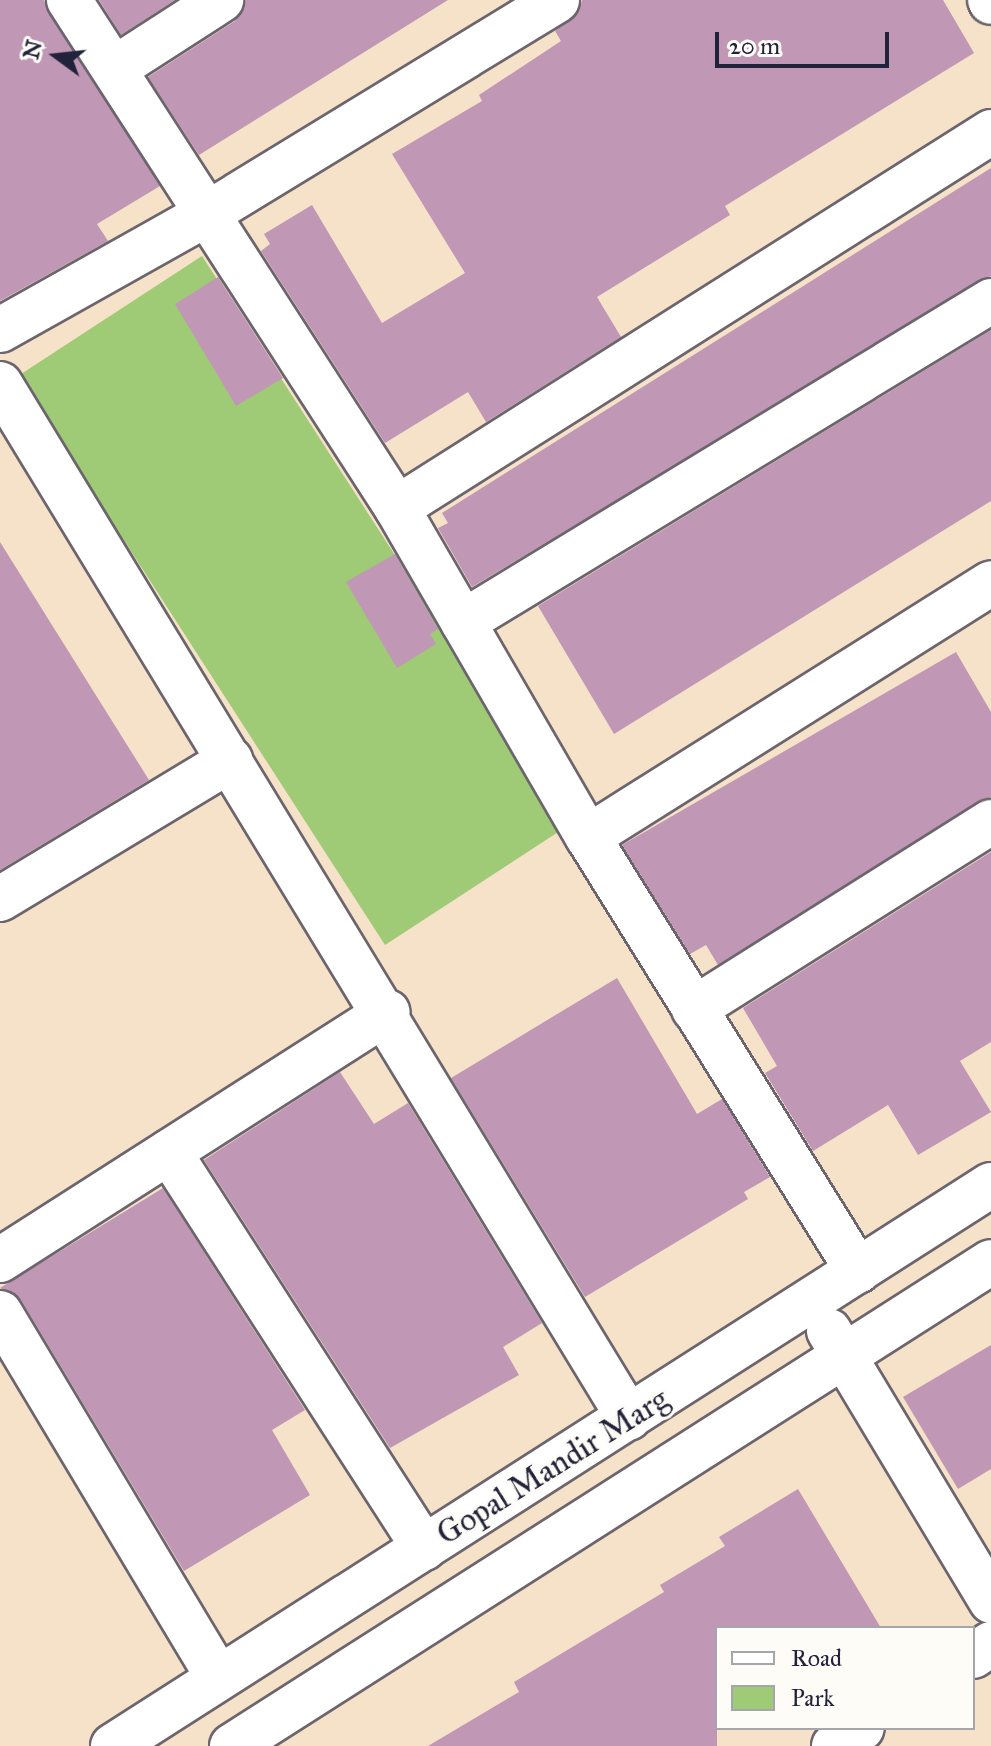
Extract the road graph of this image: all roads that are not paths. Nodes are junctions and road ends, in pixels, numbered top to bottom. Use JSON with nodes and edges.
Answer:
{"nodes":[{"id":1,"x":69,"y":0,"type":"edge"},
{"id":2,"x":221,"y":0,"type":"edge"},
{"id":3,"x":557,"y":0,"type":"edge"},
{"id":4,"x":117,"y":67,"type":"junction"},
{"id":5,"x":991,"y":132,"type":"edge"},
{"id":6,"x":207,"y":214,"type":"junction"},
{"id":7,"x":991,"y":301,"type":"edge"},
{"id":8,"x":0,"y":330,"type":"edge"},
{"id":9,"x":0,"y":384,"type":"edge"},
{"id":10,"x":397,"y":508,"type":"junction"},
{"id":11,"x":991,"y":583,"type":"edge"},
{"id":12,"x":463,"y":622,"type":"junction"},
{"id":13,"x":230,"y":760,"type":"junction"},
{"id":14,"x":991,"y":822,"type":"edge"},
{"id":15,"x":588,"y":837,"type":"junction"},
{"id":16,"x":5,"y":887,"type":"edge"},
{"id":17,"x":694,"y":1009,"type":"junction"},
{"id":18,"x":388,"y":1012,"type":"junction"},
{"id":19,"x":169,"y":1152,"type":"junction"},
{"id":20,"x":991,"y":1185,"type":"edge"},
{"id":21,"x":0,"y":1260,"type":"edge"},
{"id":22,"x":991,"y":1262,"type":"edge"},
{"id":23,"x":858,"y":1271,"type":"junction"},
{"id":24,"x":811,"y":1302,"type":"junction"},
{"id":25,"x":0,"y":1313,"type":"edge"},
{"id":26,"x":844,"y":1355,"type":"junction"},
{"id":27,"x":629,"y":1418,"type":"junction"},
{"id":28,"x":424,"y":1548,"type":"junction"},
{"id":29,"x":991,"y":1601,"type":"edge"},
{"id":30,"x":218,"y":1677,"type":"junction"},
{"id":31,"x":859,"y":1730,"type":"edge"},
{"id":32,"x":113,"y":1746,"type":"edge"},
{"id":33,"x":232,"y":1746,"type":"edge"},
{"id":34,"x":834,"y":1746,"type":"edge"}],
"edges":[{"from":1,"to":4,"type":"street"},
{"from":2,"to":4,"type":"street"},
{"from":3,"to":6,"type":"street"},
{"from":4,"to":6,"type":"street"},
{"from":5,"to":10,"type":"street"},
{"from":6,"to":8,"type":"street"},
{"from":6,"to":10,"type":"street"},
{"from":7,"to":12,"type":"street"},
{"from":9,"to":13,"type":"street"},
{"from":10,"to":12,"type":"street"},
{"from":11,"to":15,"type":"street"},
{"from":12,"to":15,"type":"street"},
{"from":13,"to":16,"type":"street"},
{"from":13,"to":18,"type":"street"},
{"from":14,"to":17,"type":"street"},
{"from":15,"to":17,"type":"street"},
{"from":17,"to":23,"type":"street"},
{"from":18,"to":19,"type":"street"},
{"from":18,"to":27,"type":"street"},
{"from":19,"to":21,"type":"street"},
{"from":19,"to":28,"type":"street"},
{"from":20,"to":23,"type":"street","name":"Gopal Mandir Marg"},
{"from":22,"to":26,"type":"street","name":"Gopal Mandir Marg"},
{"from":23,"to":24,"type":"street","name":"Gopal Mandir Marg"},
{"from":24,"to":26,"type":"street"},
{"from":24,"to":27,"type":"street","name":"Gopal Mandir Marg"},
{"from":25,"to":30,"type":"street"},
{"from":26,"to":29,"type":"street"},
{"from":26,"to":33,"type":"street","name":"Gopal Mandir Marg"},
{"from":27,"to":28,"type":"street","name":"Gopal Mandir Marg"},
{"from":28,"to":30,"type":"street","name":"Gopal Mandir Marg"},
{"from":30,"to":32,"type":"street","name":"Gopal Mandir Marg"},
{"from":31,"to":34,"type":"street"}]}
